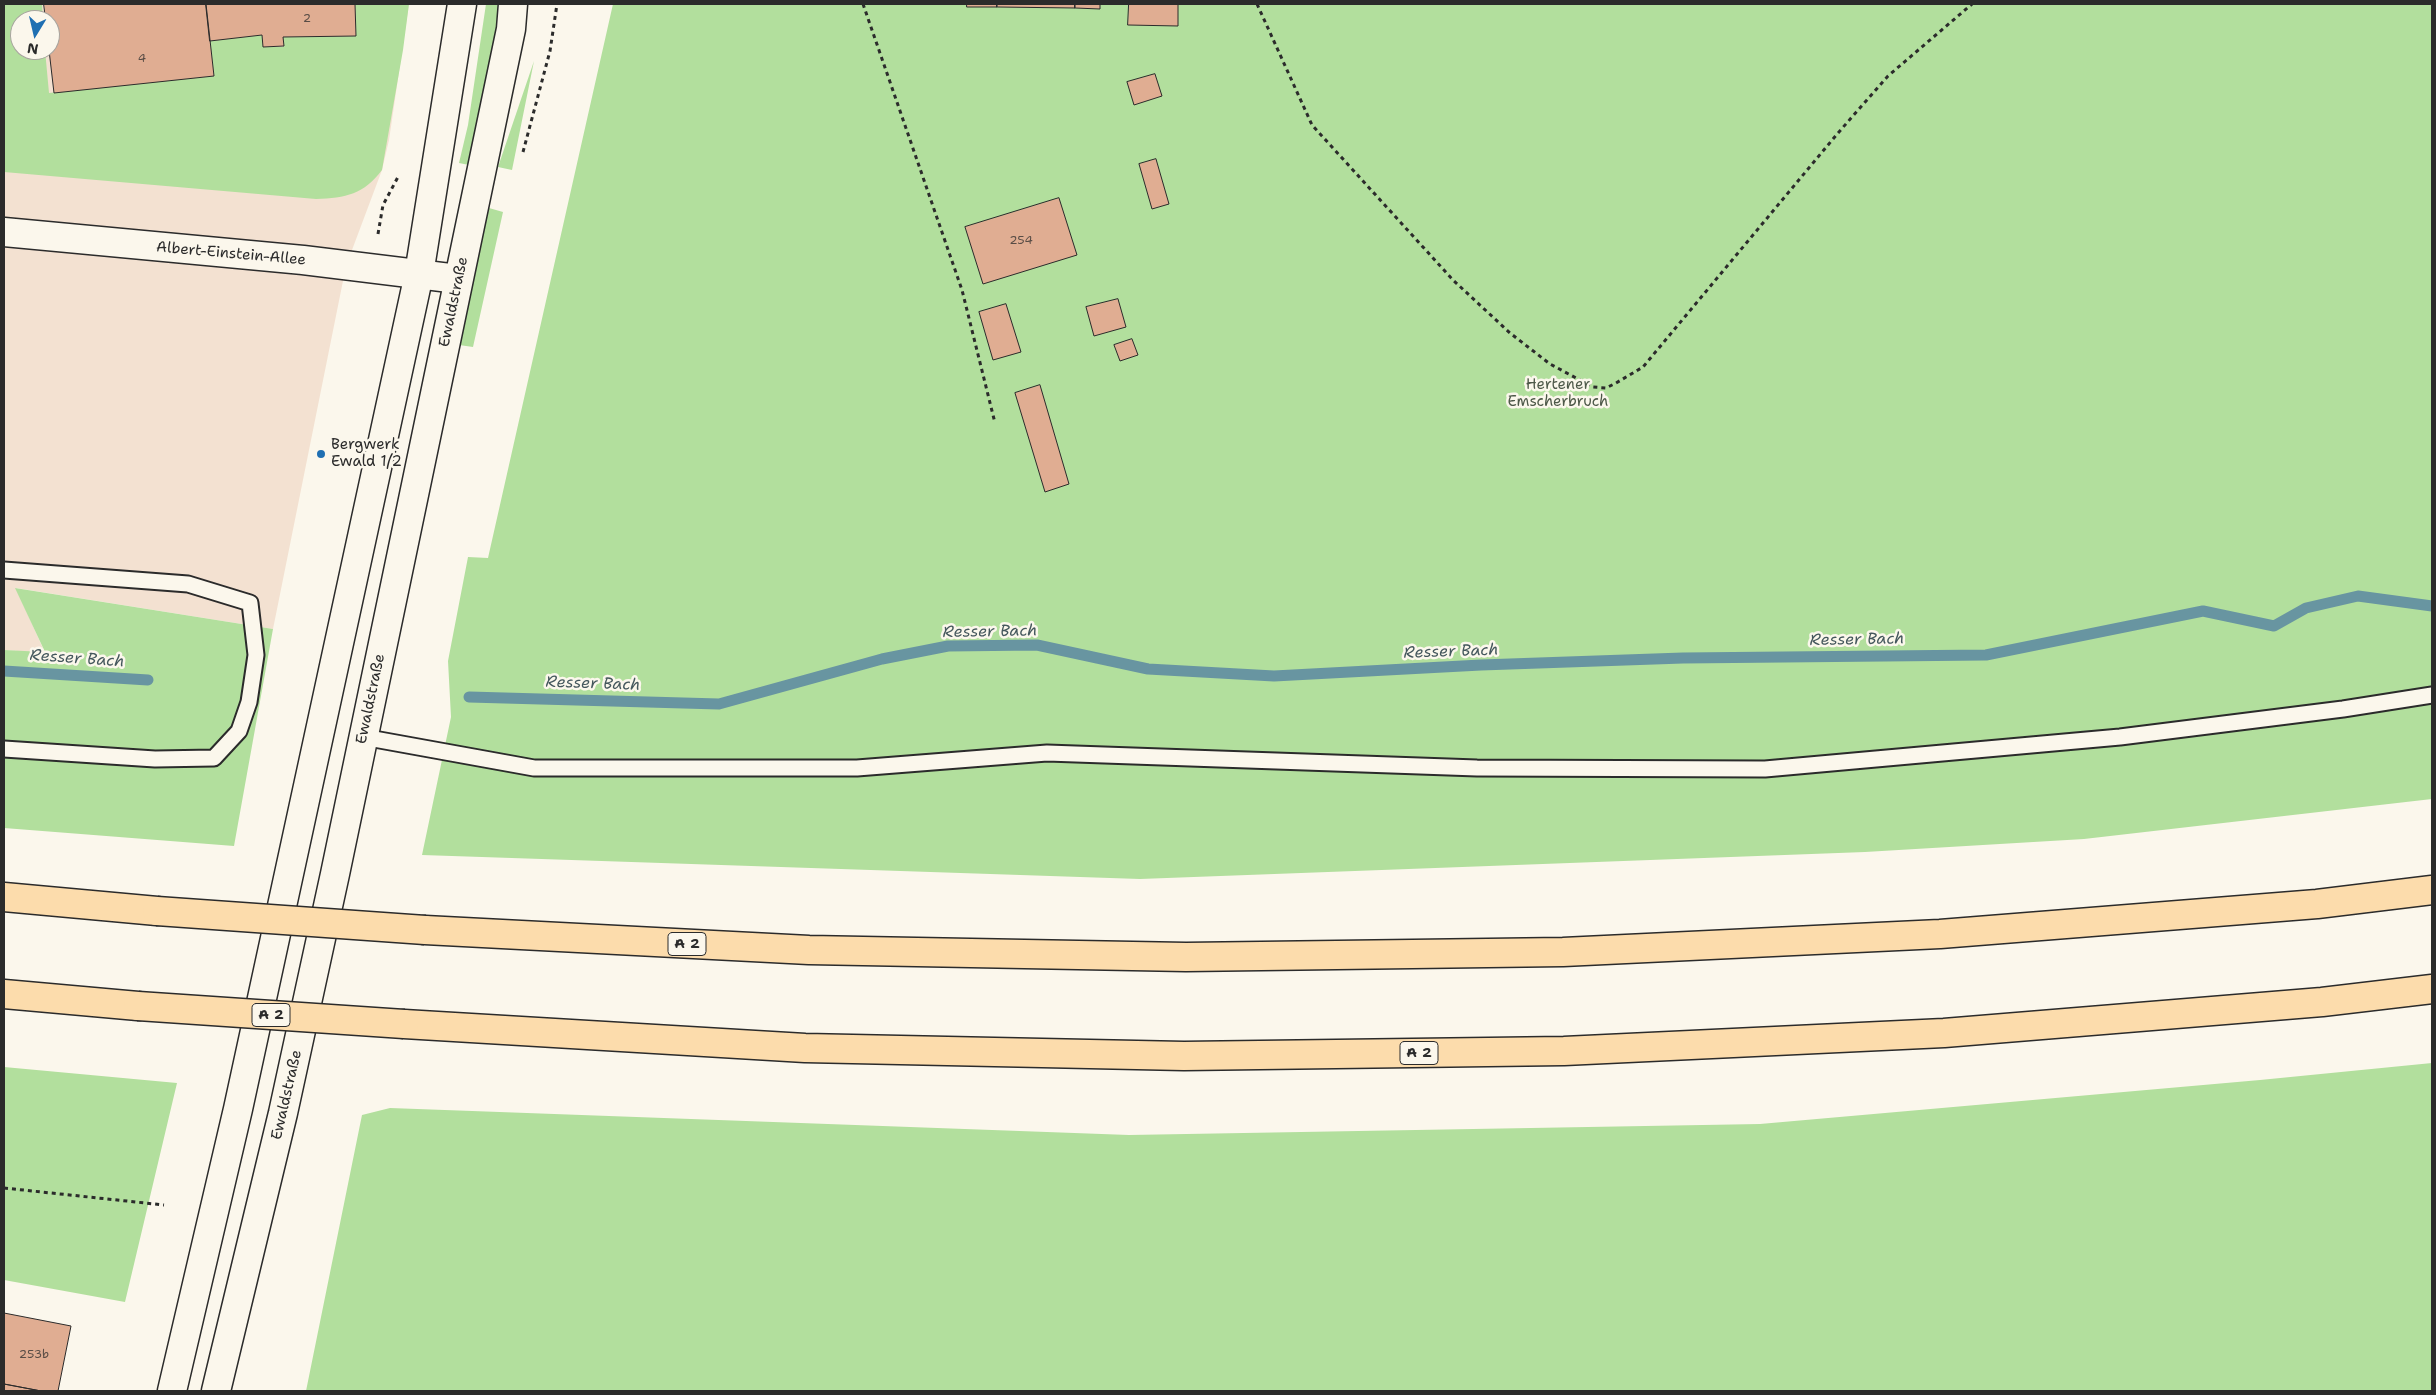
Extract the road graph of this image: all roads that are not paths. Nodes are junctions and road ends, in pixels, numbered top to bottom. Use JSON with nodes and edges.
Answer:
{"nodes":[{"id":1,"x":462,"y":4,"type":"edge"},
{"id":2,"x":513,"y":4,"type":"edge"},
{"id":3,"x":4,"y":232,"type":"edge"},
{"id":4,"x":420,"y":274,"type":"junction"},
{"id":5,"x":458,"y":279,"type":"junction"},
{"id":6,"x":4,"y":570,"type":"edge"},
{"id":7,"x":2432,"y":695,"type":"edge"},
{"id":8,"x":363,"y":737,"type":"junction"},
{"id":9,"x":4,"y":749,"type":"edge"},
{"id":10,"x":2432,"y":890,"type":"edge"},
{"id":11,"x":4,"y":897,"type":"edge"},
{"id":12,"x":2432,"y":989,"type":"edge"},
{"id":13,"x":4,"y":994,"type":"edge"},
{"id":14,"x":172,"y":1391,"type":"edge"},
{"id":15,"x":216,"y":1391,"type":"edge"}],
"edges":[{"from":1,"to":4,"type":"main road"},
{"from":2,"to":5,"type":"main road","name":"Ewaldstraße"},
{"from":3,"to":4,"type":"main road","name":"Albert-Einstein-Allee"},
{"from":4,"to":5,"type":"main road","name":"Albert-Einstein-Allee"},
{"from":4,"to":14,"type":"main road"},
{"from":5,"to":8,"type":"main road","name":"Ewaldstraße"},
{"from":6,"to":9,"type":"lane"},
{"from":7,"to":8,"type":"lane"},
{"from":8,"to":15,"type":"main road","name":"Ewaldstraße"},
{"from":10,"to":11,"type":"highway","number":"A 2","bridge":true},
{"from":12,"to":13,"type":"highway","number":"A 2","bridge":true}]}
